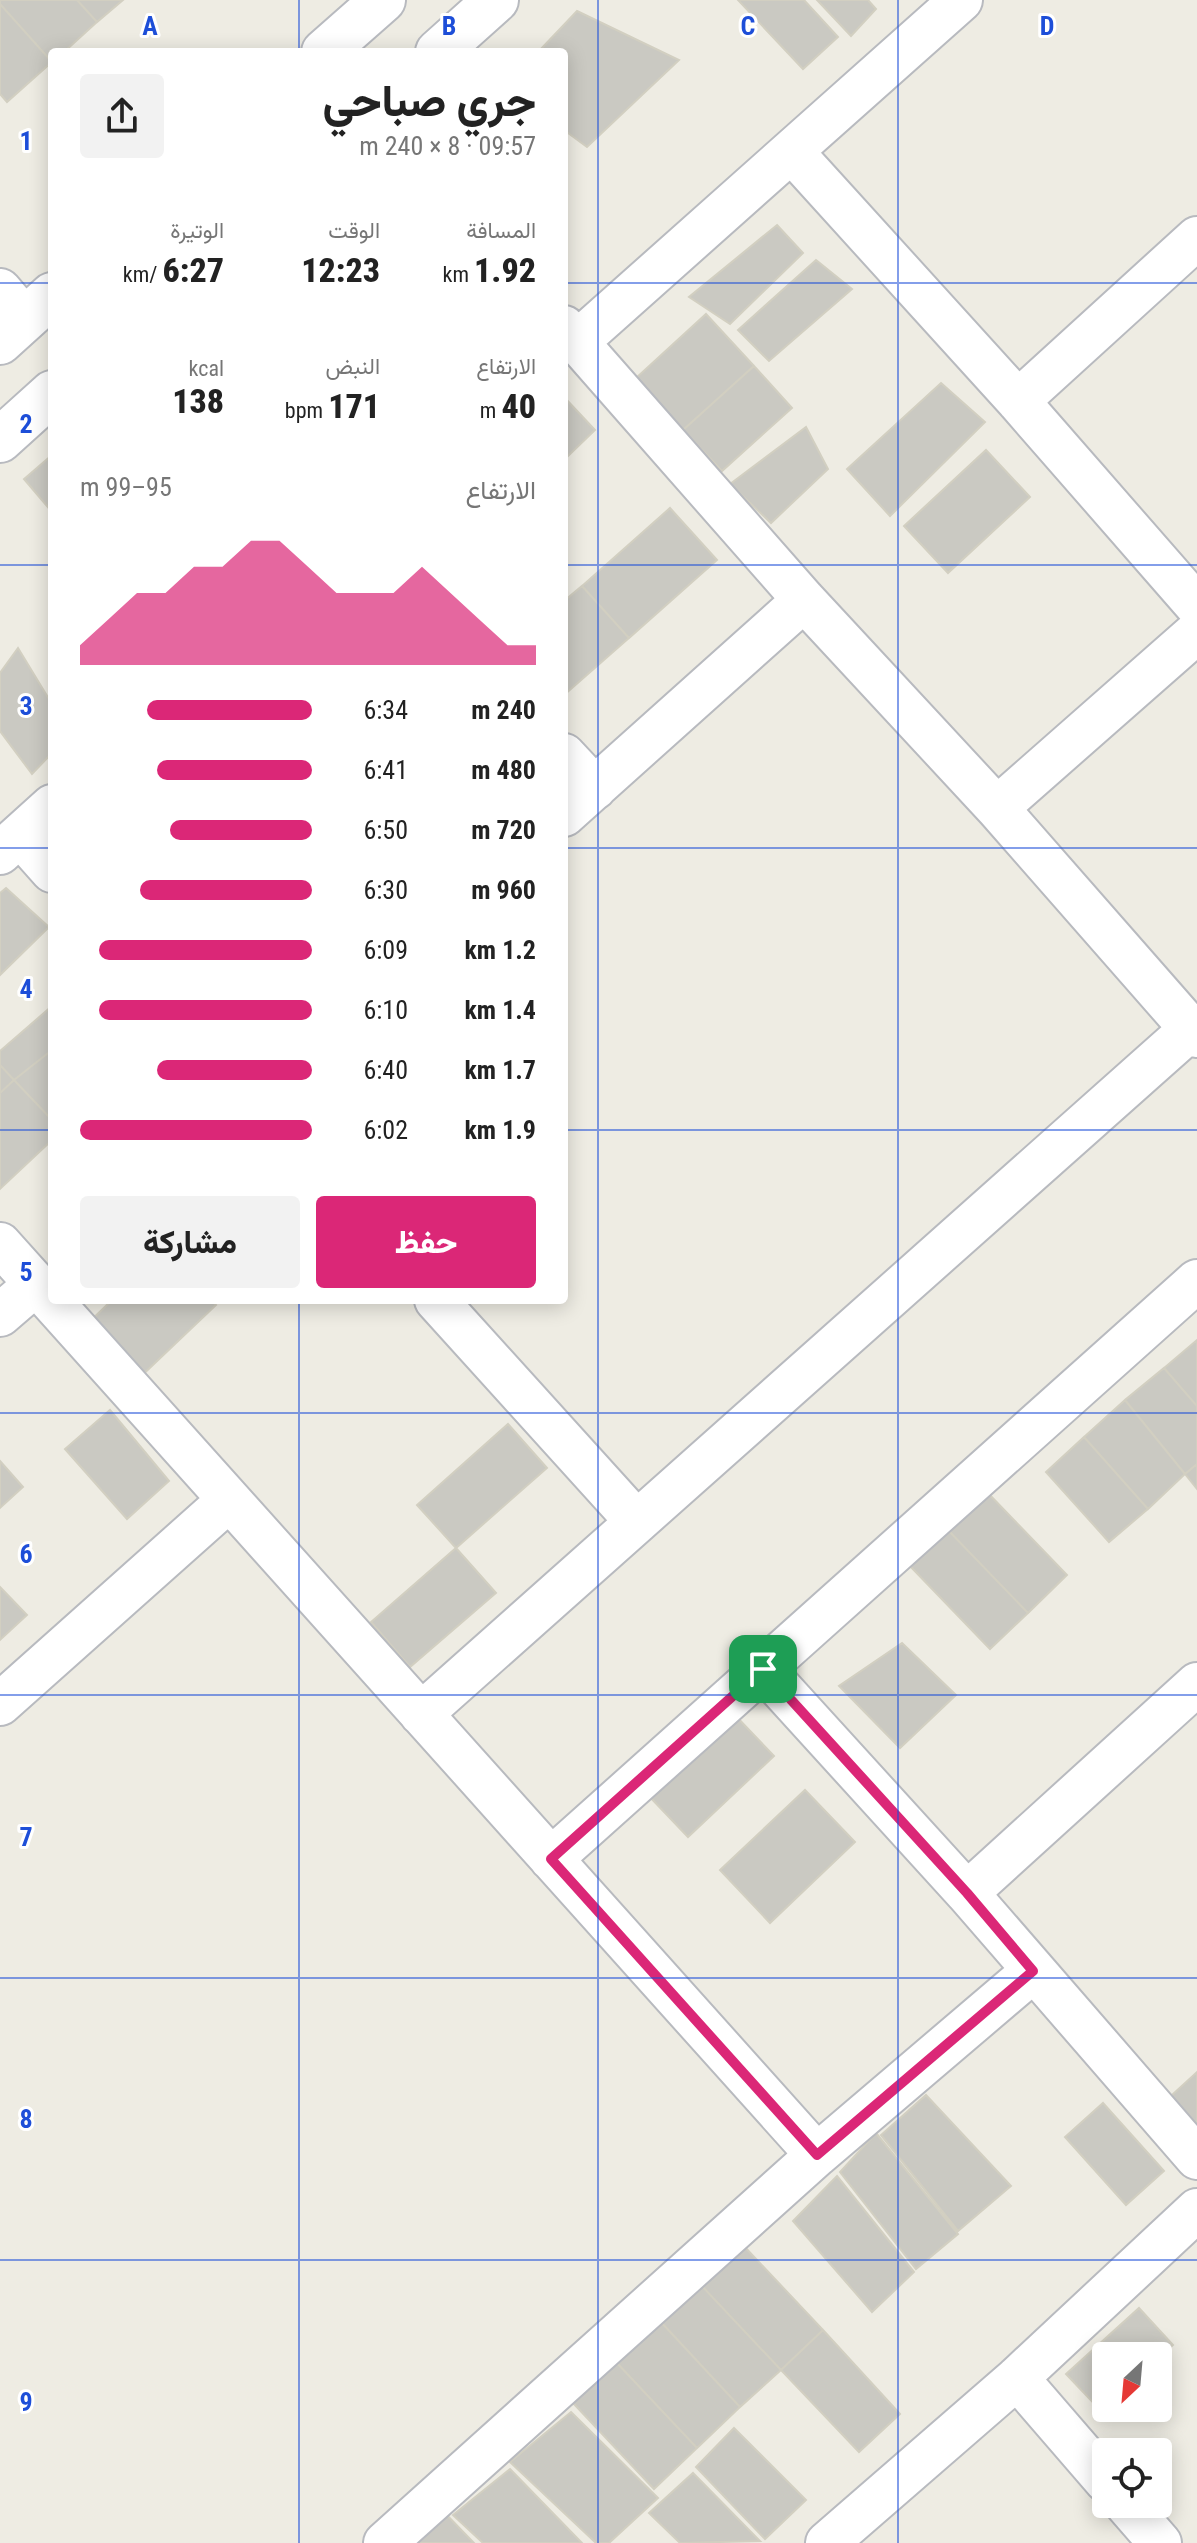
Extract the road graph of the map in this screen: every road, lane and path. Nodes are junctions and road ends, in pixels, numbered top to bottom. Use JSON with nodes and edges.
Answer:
{"nodes":[{"id":1,"x":383,"y":0,"type":"edge"},
{"id":2,"x":496,"y":0,"type":"edge"},
{"id":3,"x":961,"y":0,"type":"edge"},
{"id":4,"x":329,"y":48,"type":"edge"},
{"id":5,"x":442,"y":48,"type":"edge"},
{"id":6,"x":792,"y":152,"type":"junction"},
{"id":7,"x":1197,"y":238,"type":"edge"},
{"id":8,"x":571,"y":334,"type":"edge"},
{"id":9,"x":48,"y":397,"type":"edge"},
{"id":10,"x":1018,"y":401,"type":"junction"},
{"id":11,"x":0,"y":440,"type":"edge"},
{"id":12,"x":804,"y":600,"type":"junction"},
{"id":13,"x":1197,"y":606,"type":"edge"},
{"id":14,"x":1197,"y":632,"type":"edge"},
{"id":15,"x":568,"y":759,"type":"edge"},
{"id":16,"x":595,"y":788,"type":"junction"},
{"id":17,"x":997,"y":808,"type":"junction"},
{"id":18,"x":48,"y":810,"type":"edge"},
{"id":19,"x":568,"y":812,"type":"edge"},
{"id":20,"x":10,"y":844,"type":"edge"},
{"id":21,"x":48,"y":868,"type":"edge"},
{"id":22,"x":1194,"y":1032,"type":"edge"},
{"id":23,"x":0,"y":1244,"type":"edge"},
{"id":24,"x":1197,"y":1281,"type":"edge"},
{"id":25,"x":36,"y":1284,"type":"junction"},
{"id":26,"x":48,"y":1297,"type":"edge"},
{"id":27,"x":54,"y":1304,"type":"edge"},
{"id":28,"x":440,"y":1304,"type":"edge"},
{"id":29,"x":0,"y":1315,"type":"edge"},
{"id":30,"x":229,"y":1500,"type":"junction"},
{"id":31,"x":637,"y":1522,"type":"junction"},
{"id":32,"x":763,"y":1669,"type":"junction"},
{"id":33,"x":1192,"y":1697,"type":"edge"},
{"id":34,"x":0,"y":1704,"type":"edge"},
{"id":35,"x":421,"y":1714,"type":"junction"},
{"id":36,"x":551,"y":1859,"type":"junction"},
{"id":37,"x":967,"y":1893,"type":"junction"},
{"id":38,"x":1033,"y":1971,"type":"junction"},
{"id":39,"x":817,"y":2155,"type":"junction"},
{"id":40,"x":1197,"y":2158,"type":"edge"},
{"id":41,"x":1197,"y":2210,"type":"edge"},
{"id":42,"x":1017,"y":2378,"type":"junction"},
{"id":43,"x":1092,"y":2465,"type":"edge"},
{"id":44,"x":1138,"y":2518,"type":"edge"},
{"id":45,"x":385,"y":2543,"type":"edge"},
{"id":46,"x":827,"y":2543,"type":"edge"},
{"id":47,"x":1160,"y":2543,"type":"edge"}],
"edges":[{"from":1,"to":4,"type":"street"},
{"from":2,"to":5,"type":"street"},
{"from":3,"to":6,"type":"street"},
{"from":6,"to":8,"type":"street"},
{"from":6,"to":10,"type":"street"},
{"from":7,"to":10,"type":"street"},
{"from":8,"to":12,"type":"street"},
{"from":9,"to":11,"type":"street"},
{"from":10,"to":13,"type":"street"},
{"from":12,"to":16,"type":"street"},
{"from":12,"to":17,"type":"street"},
{"from":14,"to":17,"type":"street"},
{"from":15,"to":16,"type":"street"},
{"from":16,"to":19,"type":"street"},
{"from":17,"to":22,"type":"street"},
{"from":18,"to":20,"type":"street"},
{"from":20,"to":21,"type":"street"},
{"from":22,"to":31,"type":"street"},
{"from":23,"to":25,"type":"street"},
{"from":24,"to":32,"type":"street"},
{"from":25,"to":26,"type":"street"},
{"from":25,"to":29,"type":"street"},
{"from":27,"to":30,"type":"street"},
{"from":28,"to":31,"type":"street"},
{"from":30,"to":34,"type":"street"},
{"from":30,"to":35,"type":"street"},
{"from":31,"to":35,"type":"street"},
{"from":32,"to":36,"type":"street"},
{"from":32,"to":37,"type":"street"},
{"from":33,"to":37,"type":"street"},
{"from":35,"to":36,"type":"street"},
{"from":36,"to":39,"type":"street"},
{"from":37,"to":38,"type":"street"},
{"from":38,"to":39,"type":"street"},
{"from":38,"to":40,"type":"street"},
{"from":39,"to":45,"type":"street"},
{"from":41,"to":42,"type":"street"},
{"from":42,"to":43,"type":"street"},
{"from":42,"to":46,"type":"street"},
{"from":44,"to":47,"type":"street"}]}
